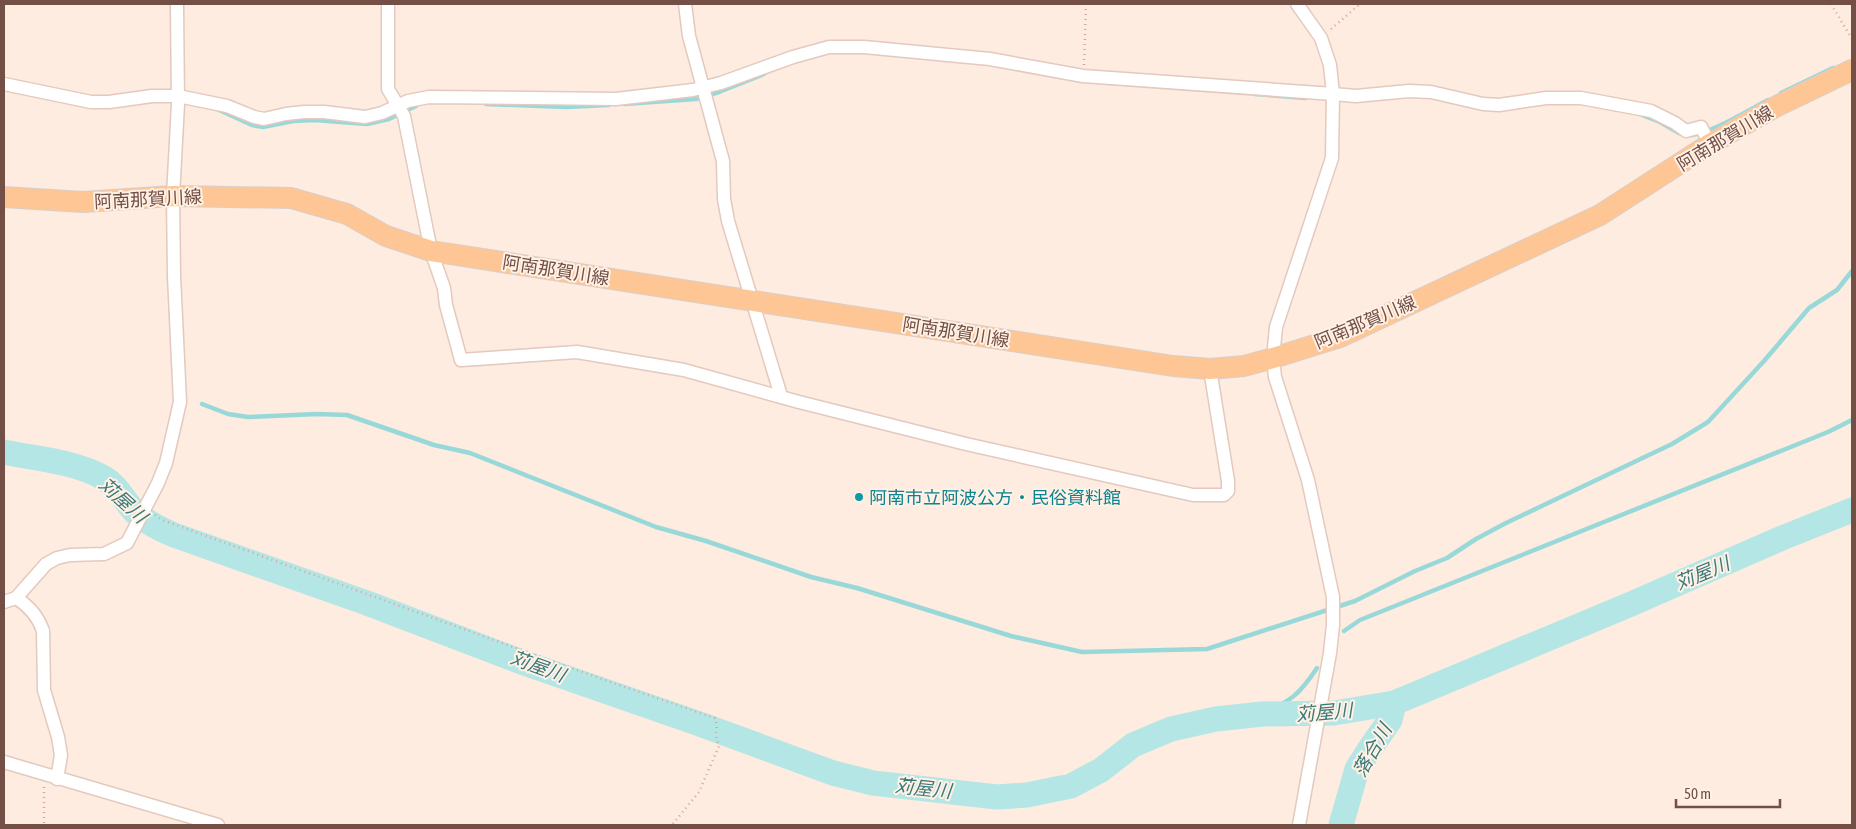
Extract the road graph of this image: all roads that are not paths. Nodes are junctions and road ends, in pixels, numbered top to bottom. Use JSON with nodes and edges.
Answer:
{"nodes":[{"id":1,"x":178,"y":4,"type":"edge"},
{"id":2,"x":388,"y":4,"type":"edge"},
{"id":3,"x":685,"y":4,"type":"edge"},
{"id":4,"x":1297,"y":4,"type":"edge"},
{"id":5,"x":1852,"y":70,"type":"edge"},
{"id":6,"x":4,"y":84,"type":"edge"},
{"id":7,"x":706,"y":93,"type":"junction"},
{"id":8,"x":1333,"y":98,"type":"junction"},
{"id":9,"x":178,"y":99,"type":"junction"},
{"id":10,"x":401,"y":110,"type":"junction"},
{"id":11,"x":1707,"y":137,"type":"junction"},
{"id":12,"x":173,"y":196,"type":"junction"},
{"id":13,"x":4,"y":197,"type":"edge"},
{"id":14,"x":431,"y":251,"type":"junction"},
{"id":15,"x":753,"y":301,"type":"junction"},
{"id":16,"x":1273,"y":358,"type":"junction"},
{"id":17,"x":1210,"y":369,"type":"junction"},
{"id":18,"x":782,"y":396,"type":"junction"},
{"id":19,"x":16,"y":598,"type":"junction"},
{"id":20,"x":4,"y":602,"type":"edge"},
{"id":21,"x":4,"y":762,"type":"edge"},
{"id":22,"x":57,"y":779,"type":"junction"},
{"id":23,"x":218,"y":825,"type":"edge"},
{"id":24,"x":1299,"y":825,"type":"edge"}],
"edges":[{"from":1,"to":9,"type":"street"},
{"from":2,"to":10,"type":"street"},
{"from":3,"to":7,"type":"street"},
{"from":4,"to":8,"type":"street"},
{"from":5,"to":11,"type":"main road","name":"阿南那賀川線"},
{"from":6,"to":9,"type":"street"},
{"from":7,"to":8,"type":"street"},
{"from":7,"to":10,"type":"street"},
{"from":7,"to":15,"type":"street"},
{"from":8,"to":11,"type":"street"},
{"from":8,"to":16,"type":"street"},
{"from":9,"to":10,"type":"street"},
{"from":9,"to":12,"type":"street"},
{"from":10,"to":14,"type":"street"},
{"from":11,"to":16,"type":"main road","name":"阿南那賀川線"},
{"from":12,"to":13,"type":"main road","name":"阿南那賀川線"},
{"from":12,"to":14,"type":"main road","name":"阿南那賀川線"},
{"from":12,"to":19,"type":"street"},
{"from":14,"to":15,"type":"main road","name":"阿南那賀川線"},
{"from":14,"to":18,"type":"street"},
{"from":15,"to":17,"type":"main road","name":"阿南那賀川線"},
{"from":15,"to":18,"type":"street"},
{"from":16,"to":17,"type":"main road","name":"阿南那賀川線"},
{"from":16,"to":24,"type":"street"},
{"from":17,"to":18,"type":"street"},
{"from":19,"to":20,"type":"street"},
{"from":19,"to":22,"type":"street"},
{"from":21,"to":22,"type":"street"},
{"from":22,"to":23,"type":"street"}]}
